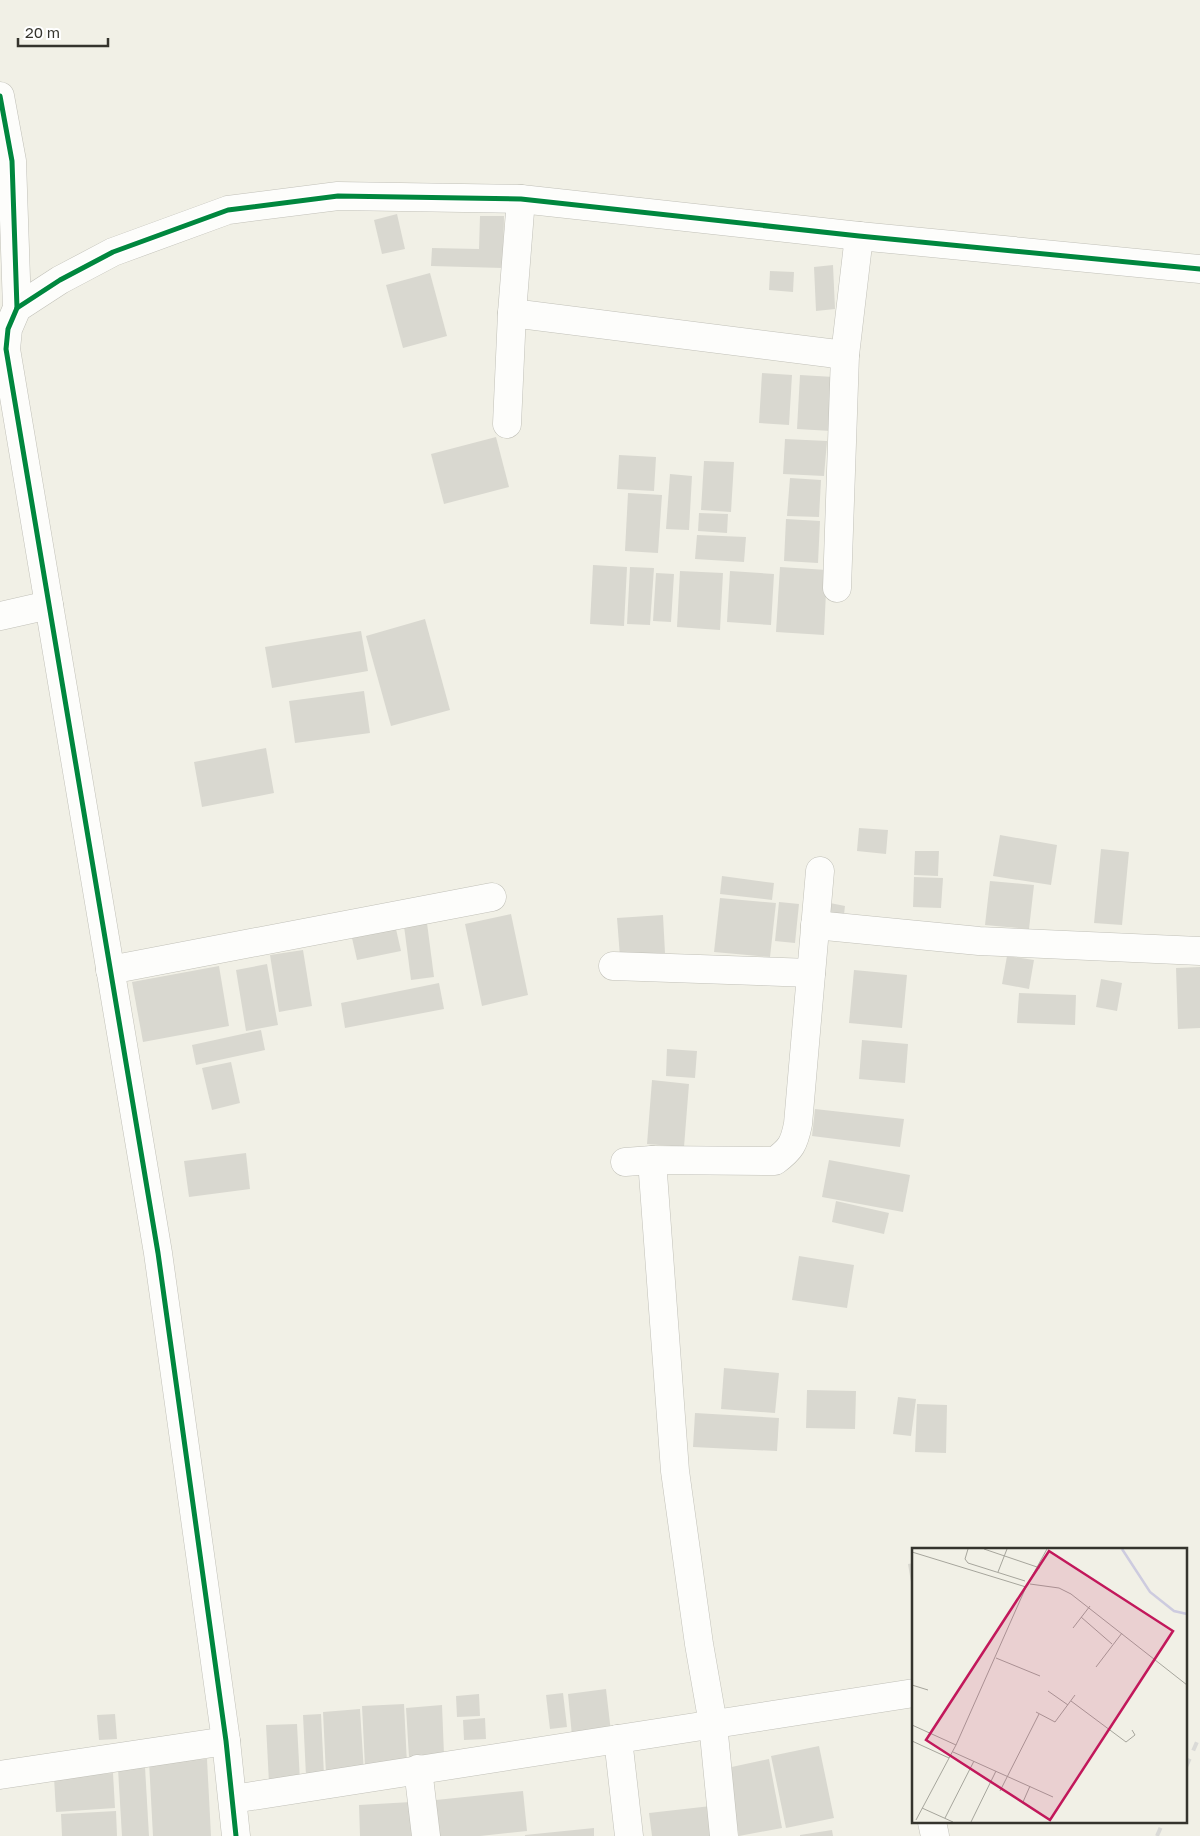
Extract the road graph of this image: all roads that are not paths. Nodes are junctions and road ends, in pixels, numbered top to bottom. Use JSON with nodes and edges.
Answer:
{"nodes":[{"id":1,"x":0,"y":96,"type":"edge"},
{"id":2,"x":6,"y":163,"type":"edge"},
{"id":3,"x":521,"y":199,"type":"junction"},
{"id":4,"x":859,"y":236,"type":"junction"},
{"id":5,"x":1200,"y":269,"type":"edge"},
{"id":6,"x":17,"y":308,"type":"junction"},
{"id":7,"x":512,"y":313,"type":"junction"},
{"id":8,"x":3,"y":350,"type":"edge"},
{"id":9,"x":845,"y":355,"type":"junction"},
{"id":10,"x":507,"y":424,"type":"dead end"},
{"id":11,"x":837,"y":588,"type":"dead end"},
{"id":12,"x":49,"y":605,"type":"junction"},
{"id":13,"x":0,"y":616,"type":"edge"},
{"id":14,"x":820,"y":871,"type":"dead end"},
{"id":15,"x":492,"y":897,"type":"dead end"},
{"id":16,"x":815,"y":925,"type":"junction"},
{"id":17,"x":1200,"y":952,"type":"edge"},
{"id":18,"x":613,"y":966,"type":"dead end"},
{"id":19,"x":110,"y":970,"type":"junction"},
{"id":20,"x":811,"y":973,"type":"junction"},
{"id":21,"x":652,"y":1160,"type":"junction"},
{"id":22,"x":625,"y":1162,"type":"dead end"},
{"id":23,"x":912,"y":1695,"type":"edge"},
{"id":24,"x":713,"y":1724,"type":"junction"},
{"id":25,"x":618,"y":1739,"type":"junction"},
{"id":26,"x":226,"y":1741,"type":"junction"},
{"id":27,"x":418,"y":1769,"type":"junction"},
{"id":28,"x":0,"y":1775,"type":"edge"},
{"id":29,"x":233,"y":1799,"type":"junction"},
{"id":30,"x":236,"y":1836,"type":"edge"},
{"id":31,"x":426,"y":1836,"type":"edge"},
{"id":32,"x":629,"y":1836,"type":"edge"},
{"id":33,"x":724,"y":1836,"type":"edge"}],
"edges":[{"from":1,"to":2,"type":"street"},
{"from":2,"to":6,"type":"street"},
{"from":3,"to":4,"type":"street"},
{"from":3,"to":6,"type":"street"},
{"from":3,"to":7,"type":"street"},
{"from":4,"to":5,"type":"street"},
{"from":4,"to":9,"type":"street"},
{"from":6,"to":8,"type":"street"},
{"from":7,"to":9,"type":"street"},
{"from":7,"to":10,"type":"street"},
{"from":8,"to":12,"type":"street"},
{"from":9,"to":11,"type":"street"},
{"from":12,"to":13,"type":"street"},
{"from":12,"to":19,"type":"street"},
{"from":14,"to":16,"type":"street"},
{"from":15,"to":19,"type":"street"},
{"from":16,"to":17,"type":"street"},
{"from":16,"to":20,"type":"street"},
{"from":18,"to":20,"type":"street"},
{"from":19,"to":26,"type":"street"},
{"from":20,"to":21,"type":"street"},
{"from":21,"to":22,"type":"street"},
{"from":21,"to":24,"type":"street"},
{"from":23,"to":24,"type":"street"},
{"from":24,"to":25,"type":"street"},
{"from":24,"to":33,"type":"street"},
{"from":25,"to":27,"type":"street"},
{"from":25,"to":32,"type":"street"},
{"from":26,"to":28,"type":"street"},
{"from":26,"to":29,"type":"street"},
{"from":27,"to":29,"type":"street"},
{"from":27,"to":31,"type":"street"},
{"from":29,"to":30,"type":"street"}]}
